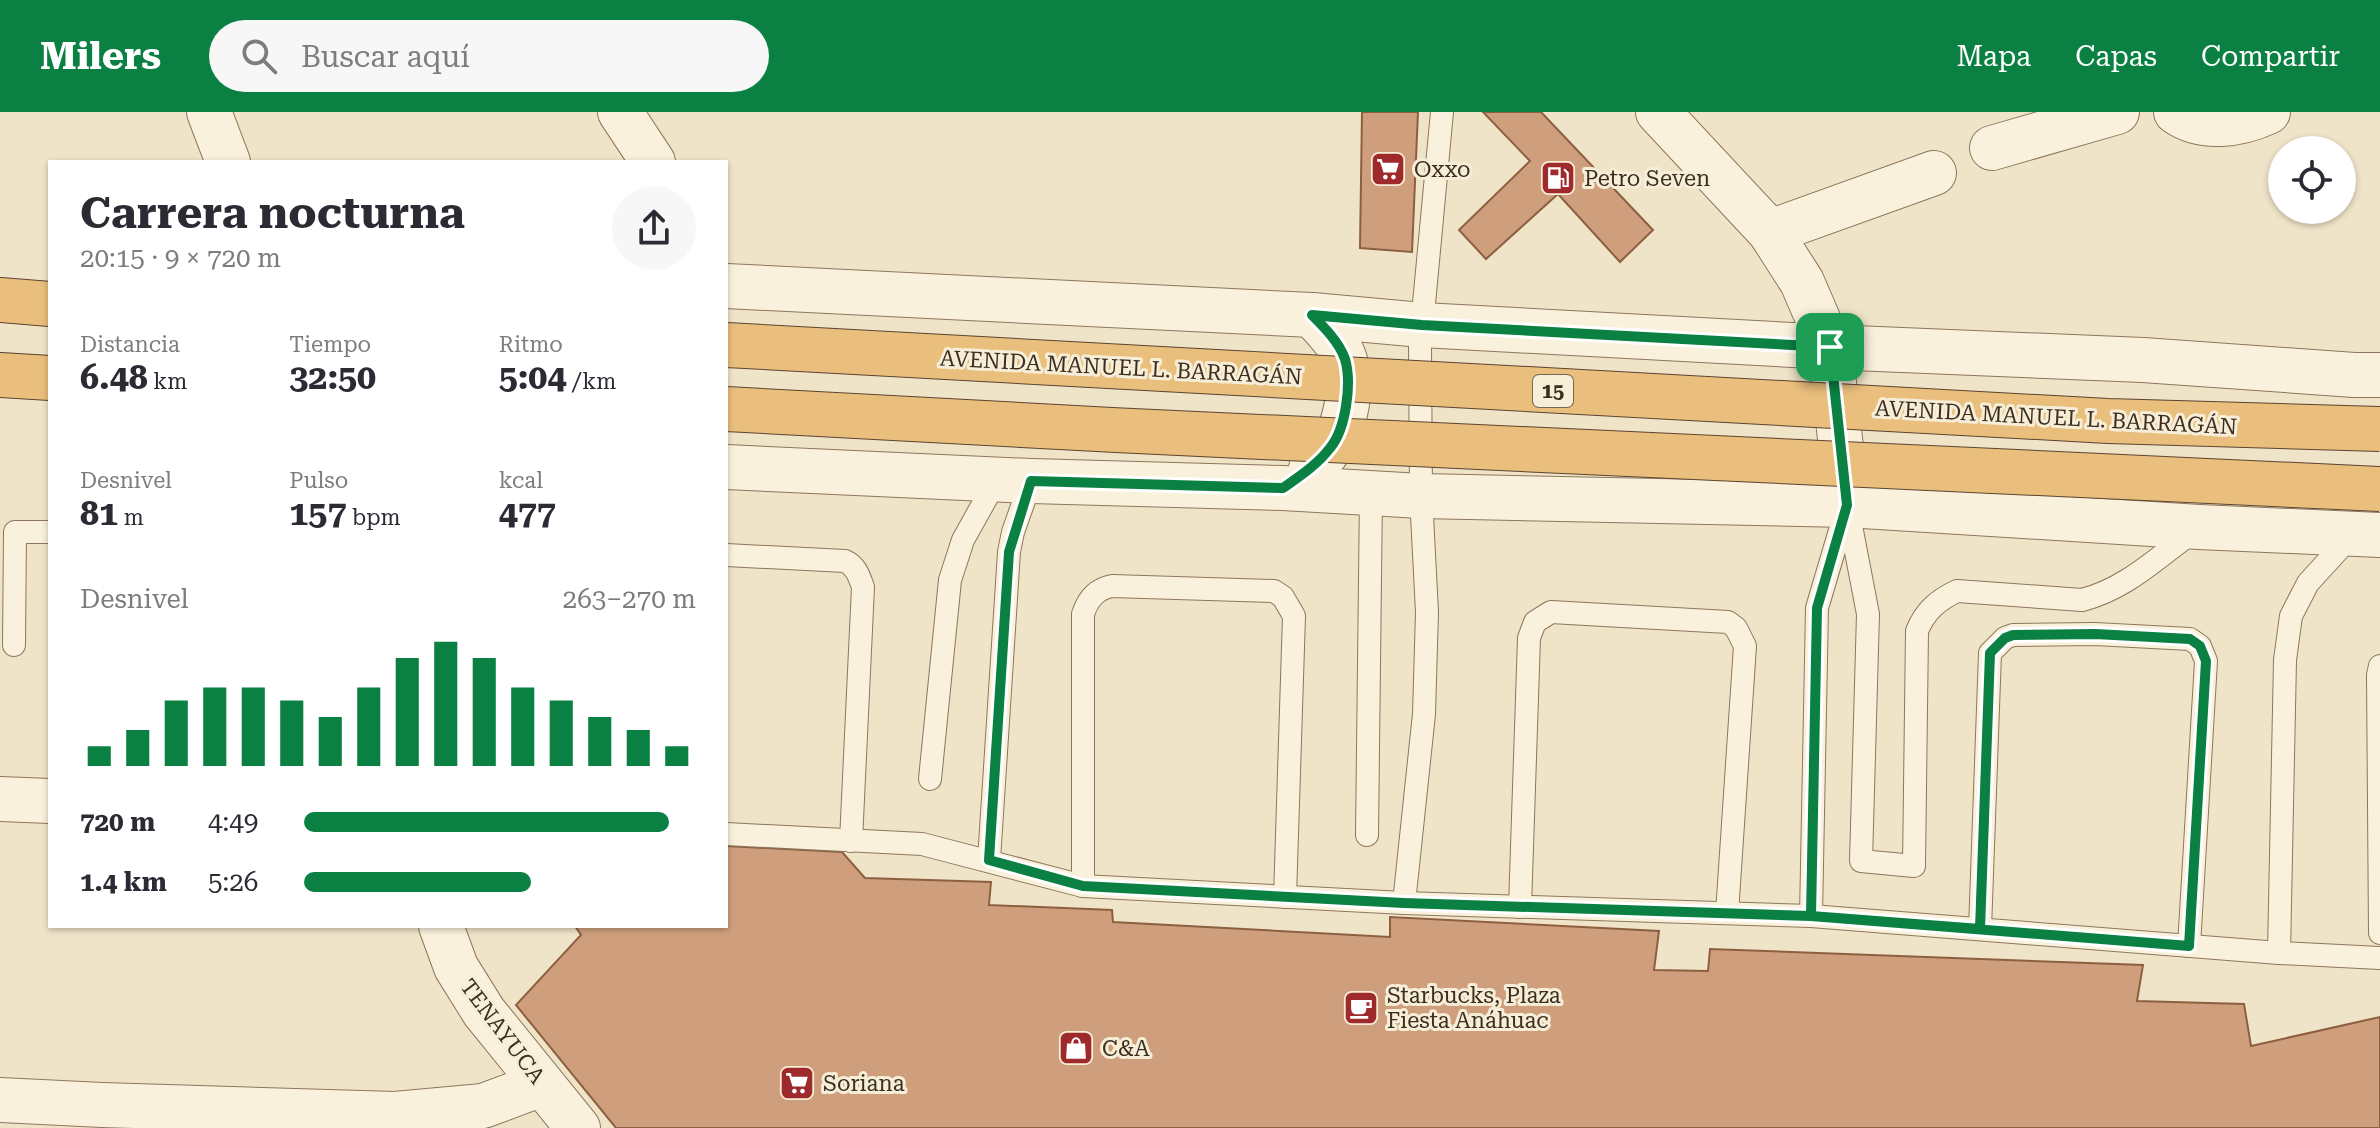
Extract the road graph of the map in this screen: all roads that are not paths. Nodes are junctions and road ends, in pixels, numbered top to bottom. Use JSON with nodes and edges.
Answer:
{"nodes":[{"id":1,"x":209,"y":112,"type":"edge"},
{"id":2,"x":620,"y":112,"type":"edge"},
{"id":3,"x":1442,"y":112,"type":"edge"},
{"id":4,"x":1658,"y":112,"type":"edge"},
{"id":5,"x":2117,"y":112,"type":"edge"},
{"id":6,"x":2176,"y":112,"type":"edge"},
{"id":7,"x":2268,"y":112,"type":"edge"},
{"id":8,"x":1992,"y":148,"type":"dead end"},
{"id":9,"x":227,"y":160,"type":"edge"},
{"id":10,"x":652,"y":160,"type":"edge"},
{"id":11,"x":1934,"y":173,"type":"dead end"},
{"id":12,"x":1770,"y":232,"type":"junction"},
{"id":13,"x":729,"y":282,"type":"edge"},
{"id":14,"x":0,"y":300,"type":"edge"},
{"id":15,"x":48,"y":304,"type":"edge"},
{"id":16,"x":1312,"y":315,"type":"junction"},
{"id":17,"x":1422,"y":325,"type":"junction"},
{"id":18,"x":728,"y":345,"type":"edge"},
{"id":19,"x":1830,"y":347,"type":"junction"},
{"id":20,"x":0,"y":375,"type":"edge"},
{"id":21,"x":48,"y":378,"type":"edge"},
{"id":22,"x":2371,"y":380,"type":"edge"},
{"id":23,"x":728,"y":409,"type":"edge"},
{"id":24,"x":2380,"y":429,"type":"edge"},
{"id":25,"x":728,"y":467,"type":"edge"},
{"id":26,"x":1014,"y":480,"type":"junction"},
{"id":27,"x":1283,"y":488,"type":"junction"},
{"id":28,"x":2380,"y":489,"type":"edge"},
{"id":29,"x":1371,"y":494,"type":"junction"},
{"id":30,"x":1421,"y":496,"type":"junction"},
{"id":31,"x":1847,"y":505,"type":"junction"},
{"id":32,"x":2199,"y":527,"type":"junction"},
{"id":33,"x":2372,"y":528,"type":"edge"},
{"id":34,"x":48,"y":532,"type":"edge"},
{"id":35,"x":728,"y":555,"type":"edge"},
{"id":36,"x":14,"y":645,"type":"dead end"},
{"id":37,"x":2380,"y":666,"type":"edge"},
{"id":38,"x":930,"y":779,"type":"dead end"},
{"id":39,"x":0,"y":799,"type":"edge"},
{"id":40,"x":48,"y":801,"type":"edge"},
{"id":41,"x":728,"y":834,"type":"edge"},
{"id":42,"x":1367,"y":835,"type":"dead end"},
{"id":43,"x":851,"y":841,"type":"junction"},
{"id":44,"x":989,"y":860,"type":"junction"},
{"id":45,"x":1083,"y":886,"type":"junction"},
{"id":46,"x":1285,"y":897,"type":"junction"},
{"id":47,"x":1404,"y":903,"type":"junction"},
{"id":48,"x":1520,"y":907,"type":"junction"},
{"id":49,"x":1727,"y":913,"type":"junction"},
{"id":50,"x":1811,"y":916,"type":"junction"},
{"id":51,"x":442,"y":928,"type":"edge"},
{"id":52,"x":1980,"y":929,"type":"junction"},
{"id":53,"x":2380,"y":933,"type":"edge"},
{"id":54,"x":2189,"y":946,"type":"junction"},
{"id":55,"x":2279,"y":953,"type":"junction"},
{"id":56,"x":2380,"y":958,"type":"edge"},
{"id":57,"x":542,"y":1084,"type":"junction"},
{"id":58,"x":0,"y":1100,"type":"edge"},
{"id":59,"x":102,"y":1117,"type":"edge"},
{"id":60,"x":578,"y":1128,"type":"edge"}],
"edges":[{"from":1,"to":9,"type":"street"},
{"from":2,"to":10,"type":"street"},
{"from":3,"to":17,"type":"lane"},
{"from":4,"to":12,"type":"street"},
{"from":5,"to":8,"type":"street"},
{"from":6,"to":7,"type":"street"},
{"from":11,"to":12,"type":"street"},
{"from":12,"to":19,"type":"street"},
{"from":13,"to":16,"type":"street"},
{"from":14,"to":15,"type":"highway"},
{"from":16,"to":17,"type":"street"},
{"from":16,"to":27,"type":"street"},
{"from":17,"to":19,"type":"street"},
{"from":17,"to":30,"type":"lane"},
{"from":18,"to":24,"type":"highway","name":"AVENIDA MANUEL L. BARRAGÁN","number":"15","bridge":true},
{"from":19,"to":22,"type":"street"},
{"from":19,"to":31,"type":"street"},
{"from":20,"to":21,"type":"highway"},
{"from":23,"to":28,"type":"highway","bridge":true},
{"from":25,"to":26,"type":"street"},
{"from":26,"to":27,"type":"street"},
{"from":26,"to":38,"type":"lane"},
{"from":26,"to":44,"type":"lane"},
{"from":27,"to":29,"type":"street"},
{"from":29,"to":30,"type":"street"},
{"from":29,"to":42,"type":"lane"},
{"from":30,"to":31,"type":"street"},
{"from":30,"to":47,"type":"lane"},
{"from":31,"to":32,"type":"street"},
{"from":31,"to":32,"type":"lane"},
{"from":31,"to":50,"type":"lane"},
{"from":32,"to":33,"type":"street"},
{"from":33,"to":55,"type":"lane"},
{"from":34,"to":36,"type":"lane"},
{"from":35,"to":43,"type":"lane"},
{"from":37,"to":53,"type":"lane"},
{"from":39,"to":40,"type":"street"},
{"from":41,"to":43,"type":"lane"},
{"from":43,"to":44,"type":"lane"},
{"from":44,"to":45,"type":"lane"},
{"from":45,"to":46,"type":"lane"},
{"from":45,"to":46,"type":"lane"},
{"from":46,"to":47,"type":"lane"},
{"from":47,"to":48,"type":"lane"},
{"from":48,"to":49,"type":"lane"},
{"from":48,"to":49,"type":"lane"},
{"from":49,"to":50,"type":"lane"},
{"from":50,"to":52,"type":"lane"},
{"from":51,"to":57,"type":"street","name":"TENAYUCA"},
{"from":52,"to":54,"type":"lane"},
{"from":52,"to":54,"type":"lane"},
{"from":54,"to":55,"type":"lane"},
{"from":55,"to":56,"type":"lane"},
{"from":57,"to":59,"type":"street"},
{"from":57,"to":60,"type":"street","name":"TENAYUCA"},
{"from":58,"to":59,"type":"street"}]}
